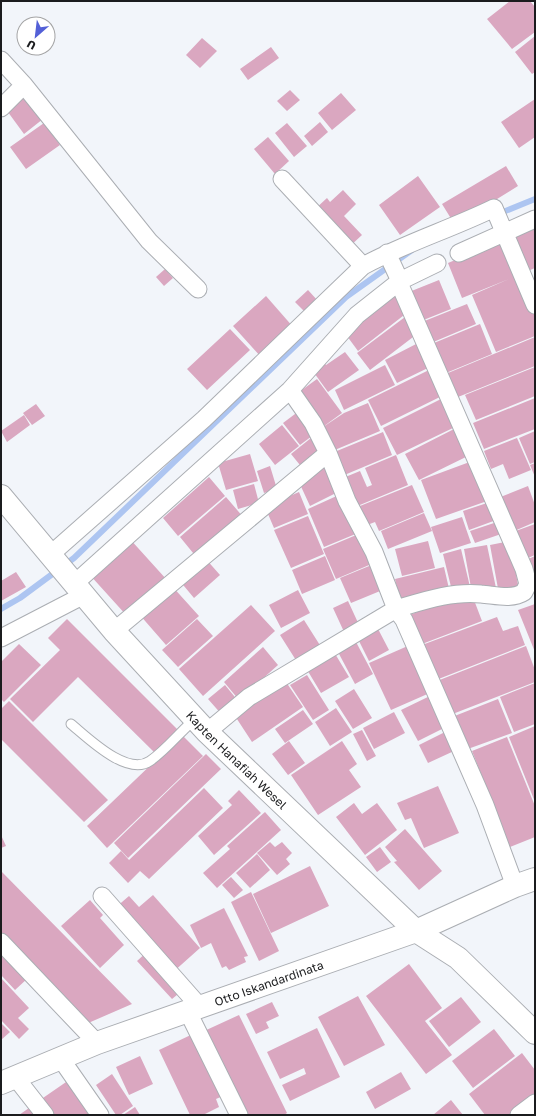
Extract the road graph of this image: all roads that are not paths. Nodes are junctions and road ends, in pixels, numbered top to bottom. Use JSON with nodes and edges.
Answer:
{"nodes":[{"id":1,"x":1,"y":60,"type":"edge"},
{"id":2,"x":24,"y":86,"type":"junction"},
{"id":3,"x":1,"y":108,"type":"edge"},
{"id":4,"x":282,"y":179,"type":"dead end"},
{"id":5,"x":535,"y":219,"type":"edge"},
{"id":6,"x":501,"y":228,"type":"junction"},
{"id":7,"x":459,"y":252,"type":"dead end"},
{"id":8,"x":437,"y":262,"type":"dead end"},
{"id":9,"x":363,"y":266,"type":"junction"},
{"id":10,"x":395,"y":271,"type":"junction"},
{"id":11,"x":198,"y":289,"type":"dead end"},
{"id":12,"x":535,"y":305,"type":"edge"},
{"id":13,"x":290,"y":390,"type":"junction"},
{"id":14,"x":328,"y":453,"type":"junction"},
{"id":15,"x":1,"y":496,"type":"edge"},
{"id":16,"x":53,"y":558,"type":"junction"},
{"id":17,"x":75,"y":586,"type":"junction"},
{"id":18,"x":531,"y":586,"type":"edge"},
{"id":19,"x":396,"y":610,"type":"junction"},
{"id":20,"x":114,"y":631,"type":"junction"},
{"id":21,"x":1,"y":638,"type":"edge"},
{"id":22,"x":71,"y":724,"type":"dead end"},
{"id":23,"x":202,"y":725,"type":"junction"},
{"id":24,"x":525,"y":882,"type":"edge"},
{"id":25,"x":102,"y":896,"type":"dead end"},
{"id":26,"x":416,"y":930,"type":"junction"},
{"id":27,"x":1,"y":942,"type":"edge"},
{"id":28,"x":194,"y":1010,"type":"junction"},
{"id":29,"x":535,"y":1032,"type":"edge"},
{"id":30,"x":97,"y":1043,"type":"junction"},
{"id":31,"x":61,"y":1059,"type":"junction"},
{"id":32,"x":9,"y":1081,"type":"edge"},
{"id":33,"x":535,"y":1103,"type":"edge"},
{"id":34,"x":45,"y":1115,"type":"edge"},
{"id":35,"x":100,"y":1115,"type":"edge"},
{"id":36,"x":239,"y":1115,"type":"edge"},
{"id":37,"x":519,"y":1115,"type":"edge"}],
"edges":[{"from":1,"to":2,"type":"street"},
{"from":2,"to":3,"type":"street"},
{"from":2,"to":11,"type":"street"},
{"from":4,"to":9,"type":"street"},
{"from":5,"to":6,"type":"street"},
{"from":6,"to":7,"type":"street"},
{"from":6,"to":10,"type":"street"},
{"from":6,"to":12,"type":"street"},
{"from":8,"to":10,"type":"street"},
{"from":9,"to":10,"type":"street"},
{"from":9,"to":16,"type":"street"},
{"from":10,"to":13,"type":"street"},
{"from":10,"to":18,"type":"street"},
{"from":13,"to":14,"type":"street"},
{"from":13,"to":17,"type":"street"},
{"from":14,"to":19,"type":"street"},
{"from":14,"to":20,"type":"street"},
{"from":15,"to":16,"type":"main road"},
{"from":16,"to":17,"type":"main road","name":"Kapten Hanafiah Wesel"},
{"from":17,"to":20,"type":"main road","name":"Kapten Hanafiah Wesel"},
{"from":17,"to":21,"type":"street"},
{"from":18,"to":19,"type":"street"},
{"from":19,"to":23,"type":"street"},
{"from":19,"to":24,"type":"street"},
{"from":20,"to":23,"type":"main road","name":"Kapten Hanafiah Wesel"},
{"from":22,"to":23,"type":"lane"},
{"from":23,"to":26,"type":"main road","name":"Kapten Hanafiah Wesel"},
{"from":24,"to":26,"type":"main road","name":"Otto Iskandardinata"},
{"from":25,"to":28,"type":"street"},
{"from":26,"to":28,"type":"main road","name":"Otto Iskandardinata"},
{"from":26,"to":29,"type":"main road","name":"Kapten Hanafiah Wesel"},
{"from":27,"to":30,"type":"street"},
{"from":28,"to":30,"type":"main road","name":"Otto Iskandardinata"},
{"from":28,"to":36,"type":"street"},
{"from":30,"to":31,"type":"main road","name":"Otto Iskandardinata"},
{"from":31,"to":32,"type":"main road","name":"Otto Iskandardinata"},
{"from":31,"to":35,"type":"street"},
{"from":32,"to":34,"type":"street"},
{"from":33,"to":37,"type":"street"}]}
